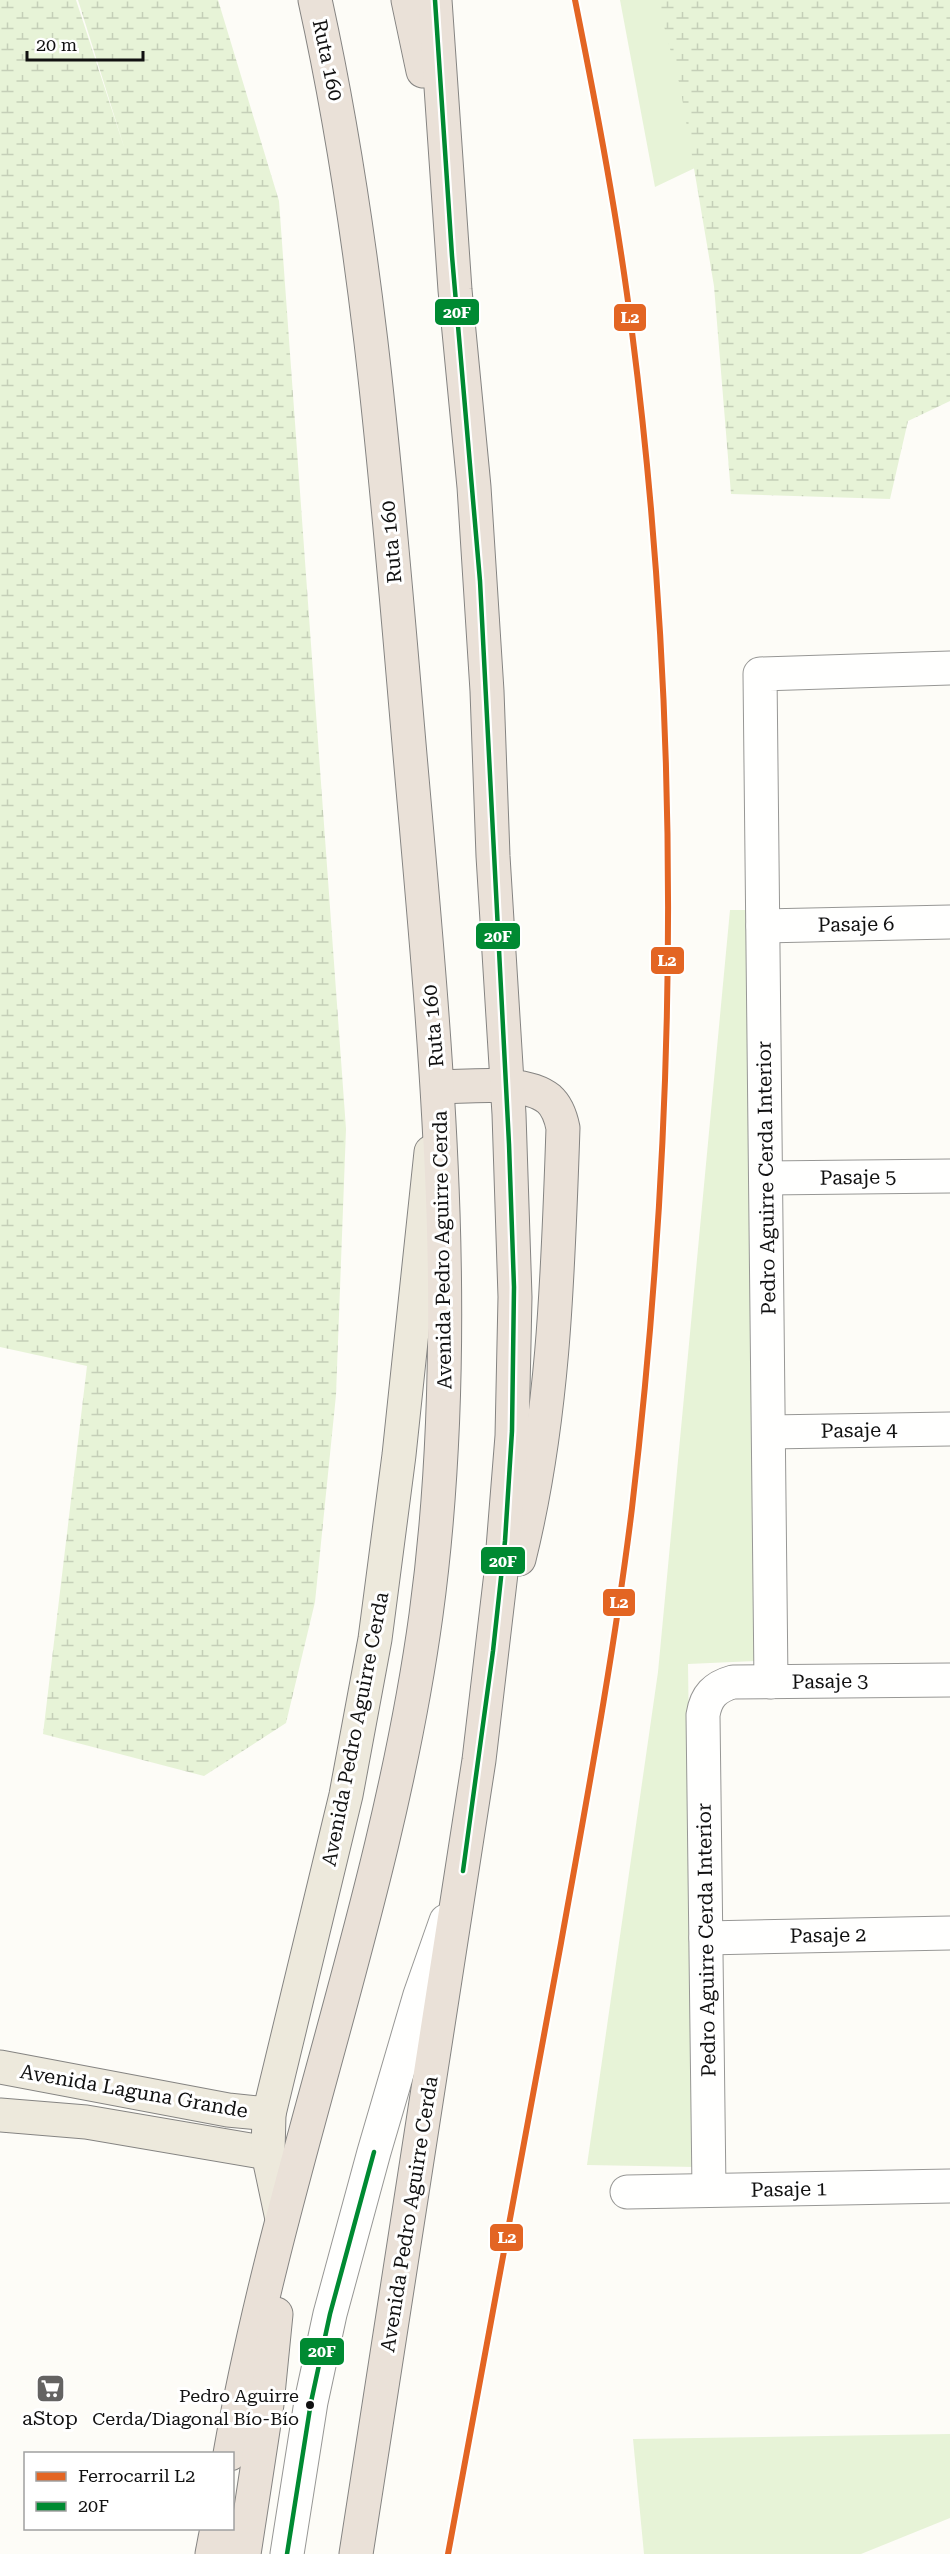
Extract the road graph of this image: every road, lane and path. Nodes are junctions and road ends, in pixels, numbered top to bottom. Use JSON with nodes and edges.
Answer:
{"nodes":[{"id":1,"x":315,"y":0,"type":"edge"},
{"id":2,"x":408,"y":0,"type":"edge"},
{"id":3,"x":435,"y":0,"type":"edge"},
{"id":4,"x":455,"y":290,"type":"junction"},
{"id":5,"x":950,"y":668,"type":"edge"},
{"id":6,"x":950,"y":922,"type":"edge"},
{"id":7,"x":763,"y":926,"type":"junction"},
{"id":8,"x":507,"y":1086,"type":"junction"},
{"id":9,"x":438,"y":1088,"type":"junction"},
{"id":10,"x":950,"y":1176,"type":"edge"},
{"id":11,"x":766,"y":1178,"type":"junction"},
{"id":12,"x":950,"y":1429,"type":"edge"},
{"id":13,"x":769,"y":1432,"type":"junction"},
{"id":14,"x":492,"y":1666,"type":"junction"},
{"id":15,"x":950,"y":1680,"type":"edge"},
{"id":16,"x":771,"y":1682,"type":"junction"},
{"id":17,"x":712,"y":1692,"type":"joint"},
{"id":18,"x":464,"y":1871,"type":"junction"},
{"id":19,"x":950,"y":1933,"type":"edge"},
{"id":20,"x":706,"y":1938,"type":"junction"},
{"id":21,"x":0,"y":2067,"type":"edge"},
{"id":22,"x":269,"y":2114,"type":"junction"},
{"id":23,"x":0,"y":2115,"type":"edge"},
{"id":24,"x":268,"y":2153,"type":"junction"},
{"id":25,"x":950,"y":2186,"type":"edge"},
{"id":26,"x":709,"y":2190,"type":"junction"},
{"id":27,"x":627,"y":2192,"type":"dead end"},
{"id":28,"x":282,"y":2219,"type":"junction"},
{"id":29,"x":230,"y":2452,"type":"edge"},
{"id":30,"x":217,"y":2530,"type":"edge"},
{"id":31,"x":212,"y":2554,"type":"edge"},
{"id":32,"x":244,"y":2554,"type":"edge"},
{"id":33,"x":287,"y":2554,"type":"edge"},
{"id":34,"x":356,"y":2554,"type":"edge"}],
"edges":[{"from":1,"to":9,"type":"highway","name":"Ruta 160"},
{"from":2,"to":4,"type":"highway"},
{"from":3,"to":4,"type":"highway"},
{"from":4,"to":8,"type":"highway"},
{"from":5,"to":7,"type":"street","name":"Pedro Aguirre Cerda Interior"},
{"from":6,"to":7,"type":"street","name":"Pasaje 6"},
{"from":7,"to":11,"type":"street","name":"Pedro Aguirre Cerda Interior"},
{"from":8,"to":9,"type":"highway"},
{"from":8,"to":14,"type":"highway","name":"Avenida Pedro Aguirre Cerda"},
{"from":8,"to":14,"type":"highway"},
{"from":9,"to":22,"type":"main road","name":"Avenida Pedro Aguirre Cerda"},
{"from":9,"to":28,"type":"highway","name":"Avenida Pedro Aguirre Cerda"},
{"from":10,"to":11,"type":"street","name":"Pasaje 5"},
{"from":11,"to":13,"type":"street","name":"Pedro Aguirre Cerda Interior"},
{"from":12,"to":13,"type":"street","name":"Pasaje 4"},
{"from":13,"to":16,"type":"street","name":"Pedro Aguirre Cerda Interior"},
{"from":14,"to":18,"type":"highway","name":"Avenida Pedro Aguirre Cerda"},
{"from":15,"to":16,"type":"street","name":"Pasaje 3"},
{"from":16,"to":17,"type":"street","name":"Pasaje 3"},
{"from":17,"to":20,"type":"street","name":"Pedro Aguirre Cerda Interior"},
{"from":18,"to":33,"type":"street"},
{"from":18,"to":34,"type":"highway","name":"Avenida Pedro Aguirre Cerda"},
{"from":19,"to":20,"type":"street","name":"Pasaje 2"},
{"from":20,"to":26,"type":"street","name":"Pedro Aguirre Cerda Interior"},
{"from":21,"to":22,"type":"main road","name":"Avenida Laguna Grande"},
{"from":22,"to":24,"type":"main road","name":"Avenida Pedro Aguirre Cerda"},
{"from":23,"to":24,"type":"main road","name":"Avenida Laguna Grande"},
{"from":24,"to":28,"type":"main road","name":"Avenida Pedro Aguirre Cerda"},
{"from":25,"to":26,"type":"street","name":"Pasaje 1"},
{"from":26,"to":27,"type":"street","name":"Pasaje 1"},
{"from":28,"to":29,"type":"highway","name":"Avenida Pedro Aguirre Cerda"},
{"from":28,"to":32,"type":"highway"},
{"from":30,"to":31,"type":"highway"}]}
